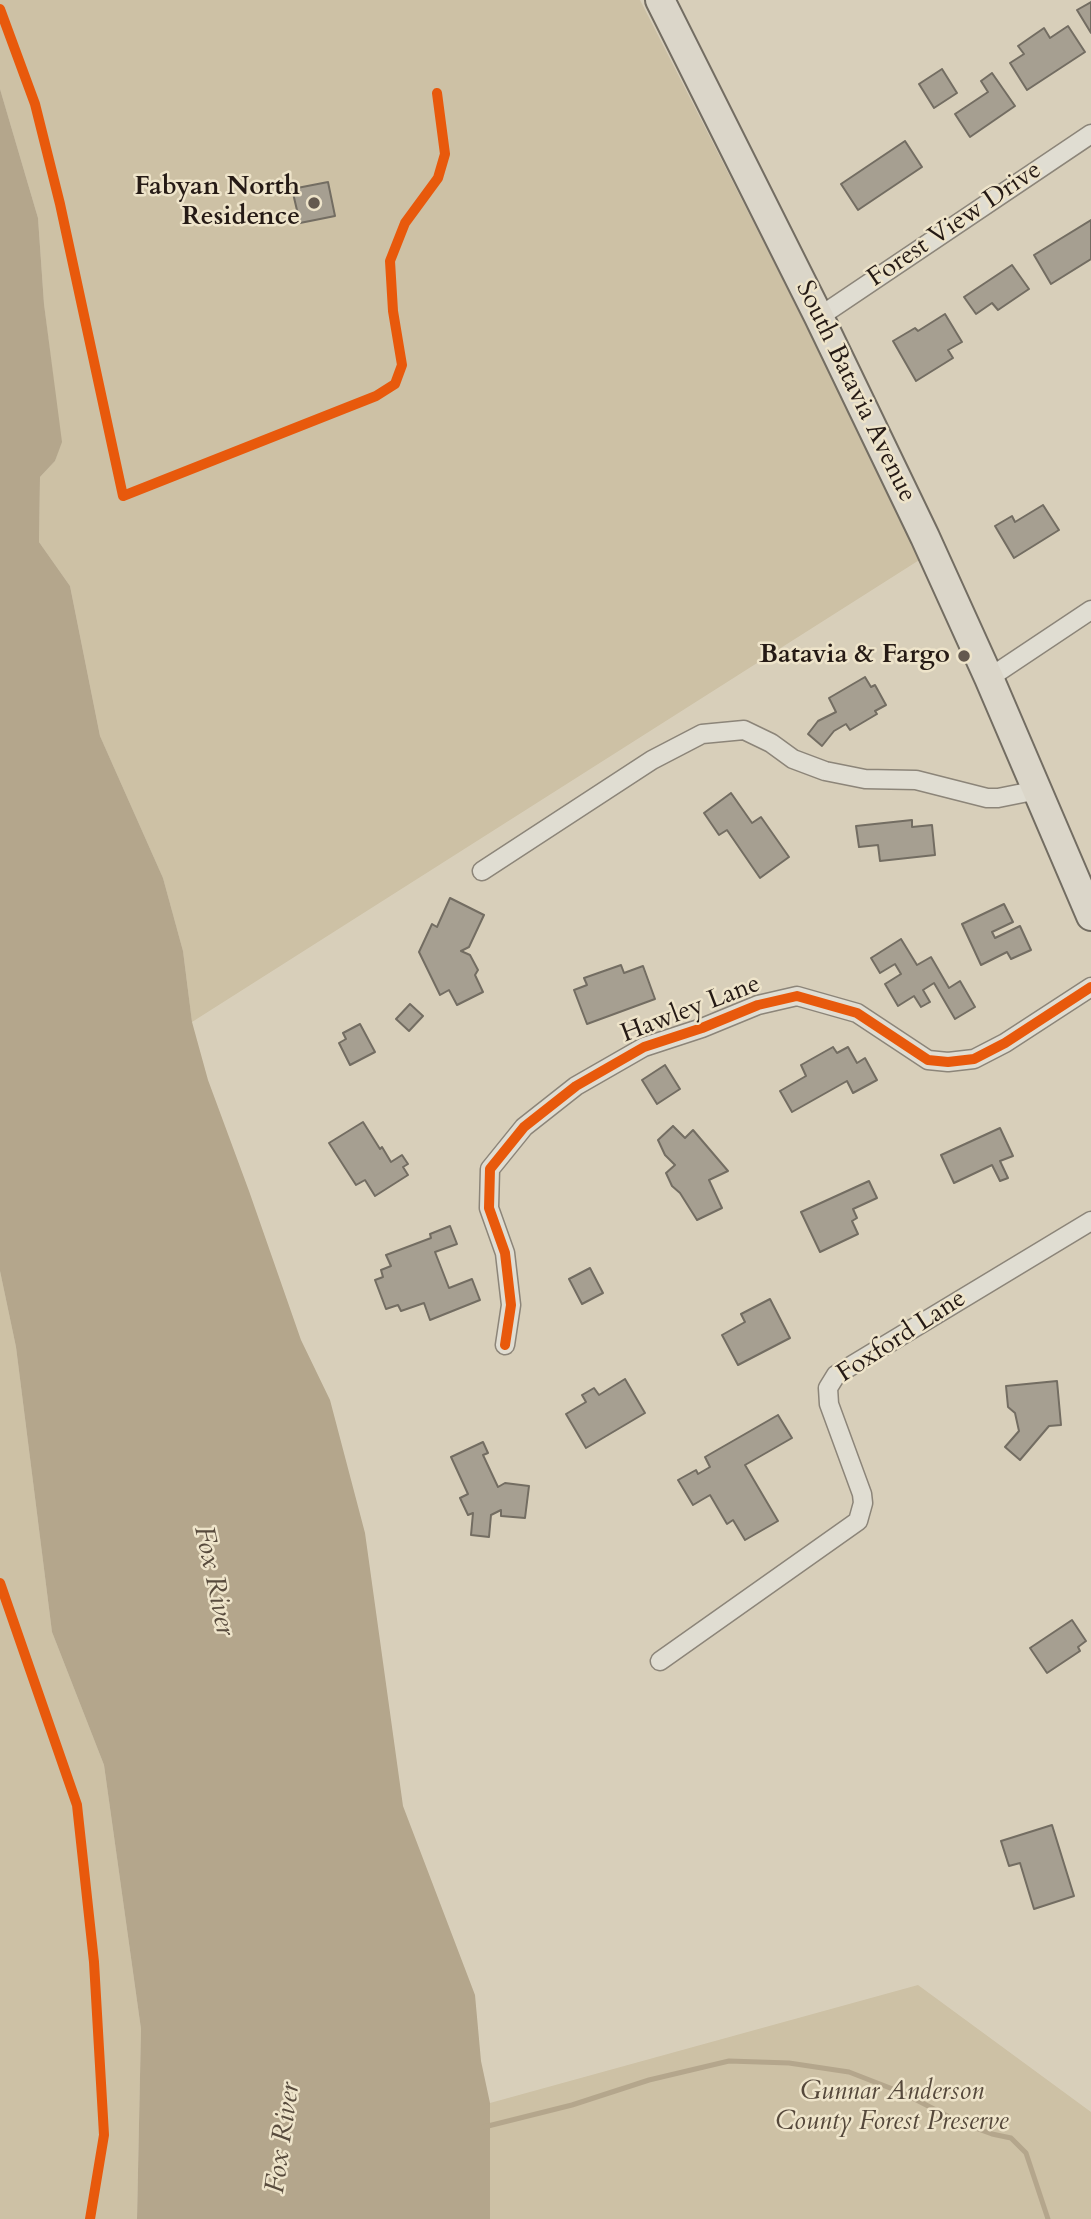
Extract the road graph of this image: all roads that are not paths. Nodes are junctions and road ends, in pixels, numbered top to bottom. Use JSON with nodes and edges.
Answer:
{"nodes":[{"id":1,"x":660,"y":0,"type":"edge"},
{"id":2,"x":1091,"y":134,"type":"edge"},
{"id":3,"x":819,"y":317,"type":"junction"},
{"id":4,"x":1091,"y":610,"type":"edge"},
{"id":5,"x":989,"y":678,"type":"junction"},
{"id":6,"x":1038,"y":790,"type":"junction"},
{"id":7,"x":482,"y":872,"type":"dead end"},
{"id":8,"x":1091,"y":916,"type":"edge"},
{"id":9,"x":1091,"y":987,"type":"edge"},
{"id":10,"x":1091,"y":1222,"type":"edge"},
{"id":11,"x":505,"y":1345,"type":"dead end"},
{"id":12,"x":660,"y":1661,"type":"dead end"}],
"edges":[{"from":1,"to":3,"type":"main road","name":"South Batavia Avenue"},
{"from":2,"to":3,"type":"street","name":"Forest View Drive"},
{"from":3,"to":5,"type":"main road","name":"South Batavia Avenue"},
{"from":4,"to":5,"type":"street"},
{"from":5,"to":6,"type":"main road","name":"South Batavia Avenue"},
{"from":6,"to":7,"type":"street"},
{"from":6,"to":8,"type":"main road","name":"South Batavia Avenue"},
{"from":9,"to":11,"type":"street","name":"Hawley Lane"},
{"from":10,"to":12,"type":"street","name":"Foxford Lane"}]}
